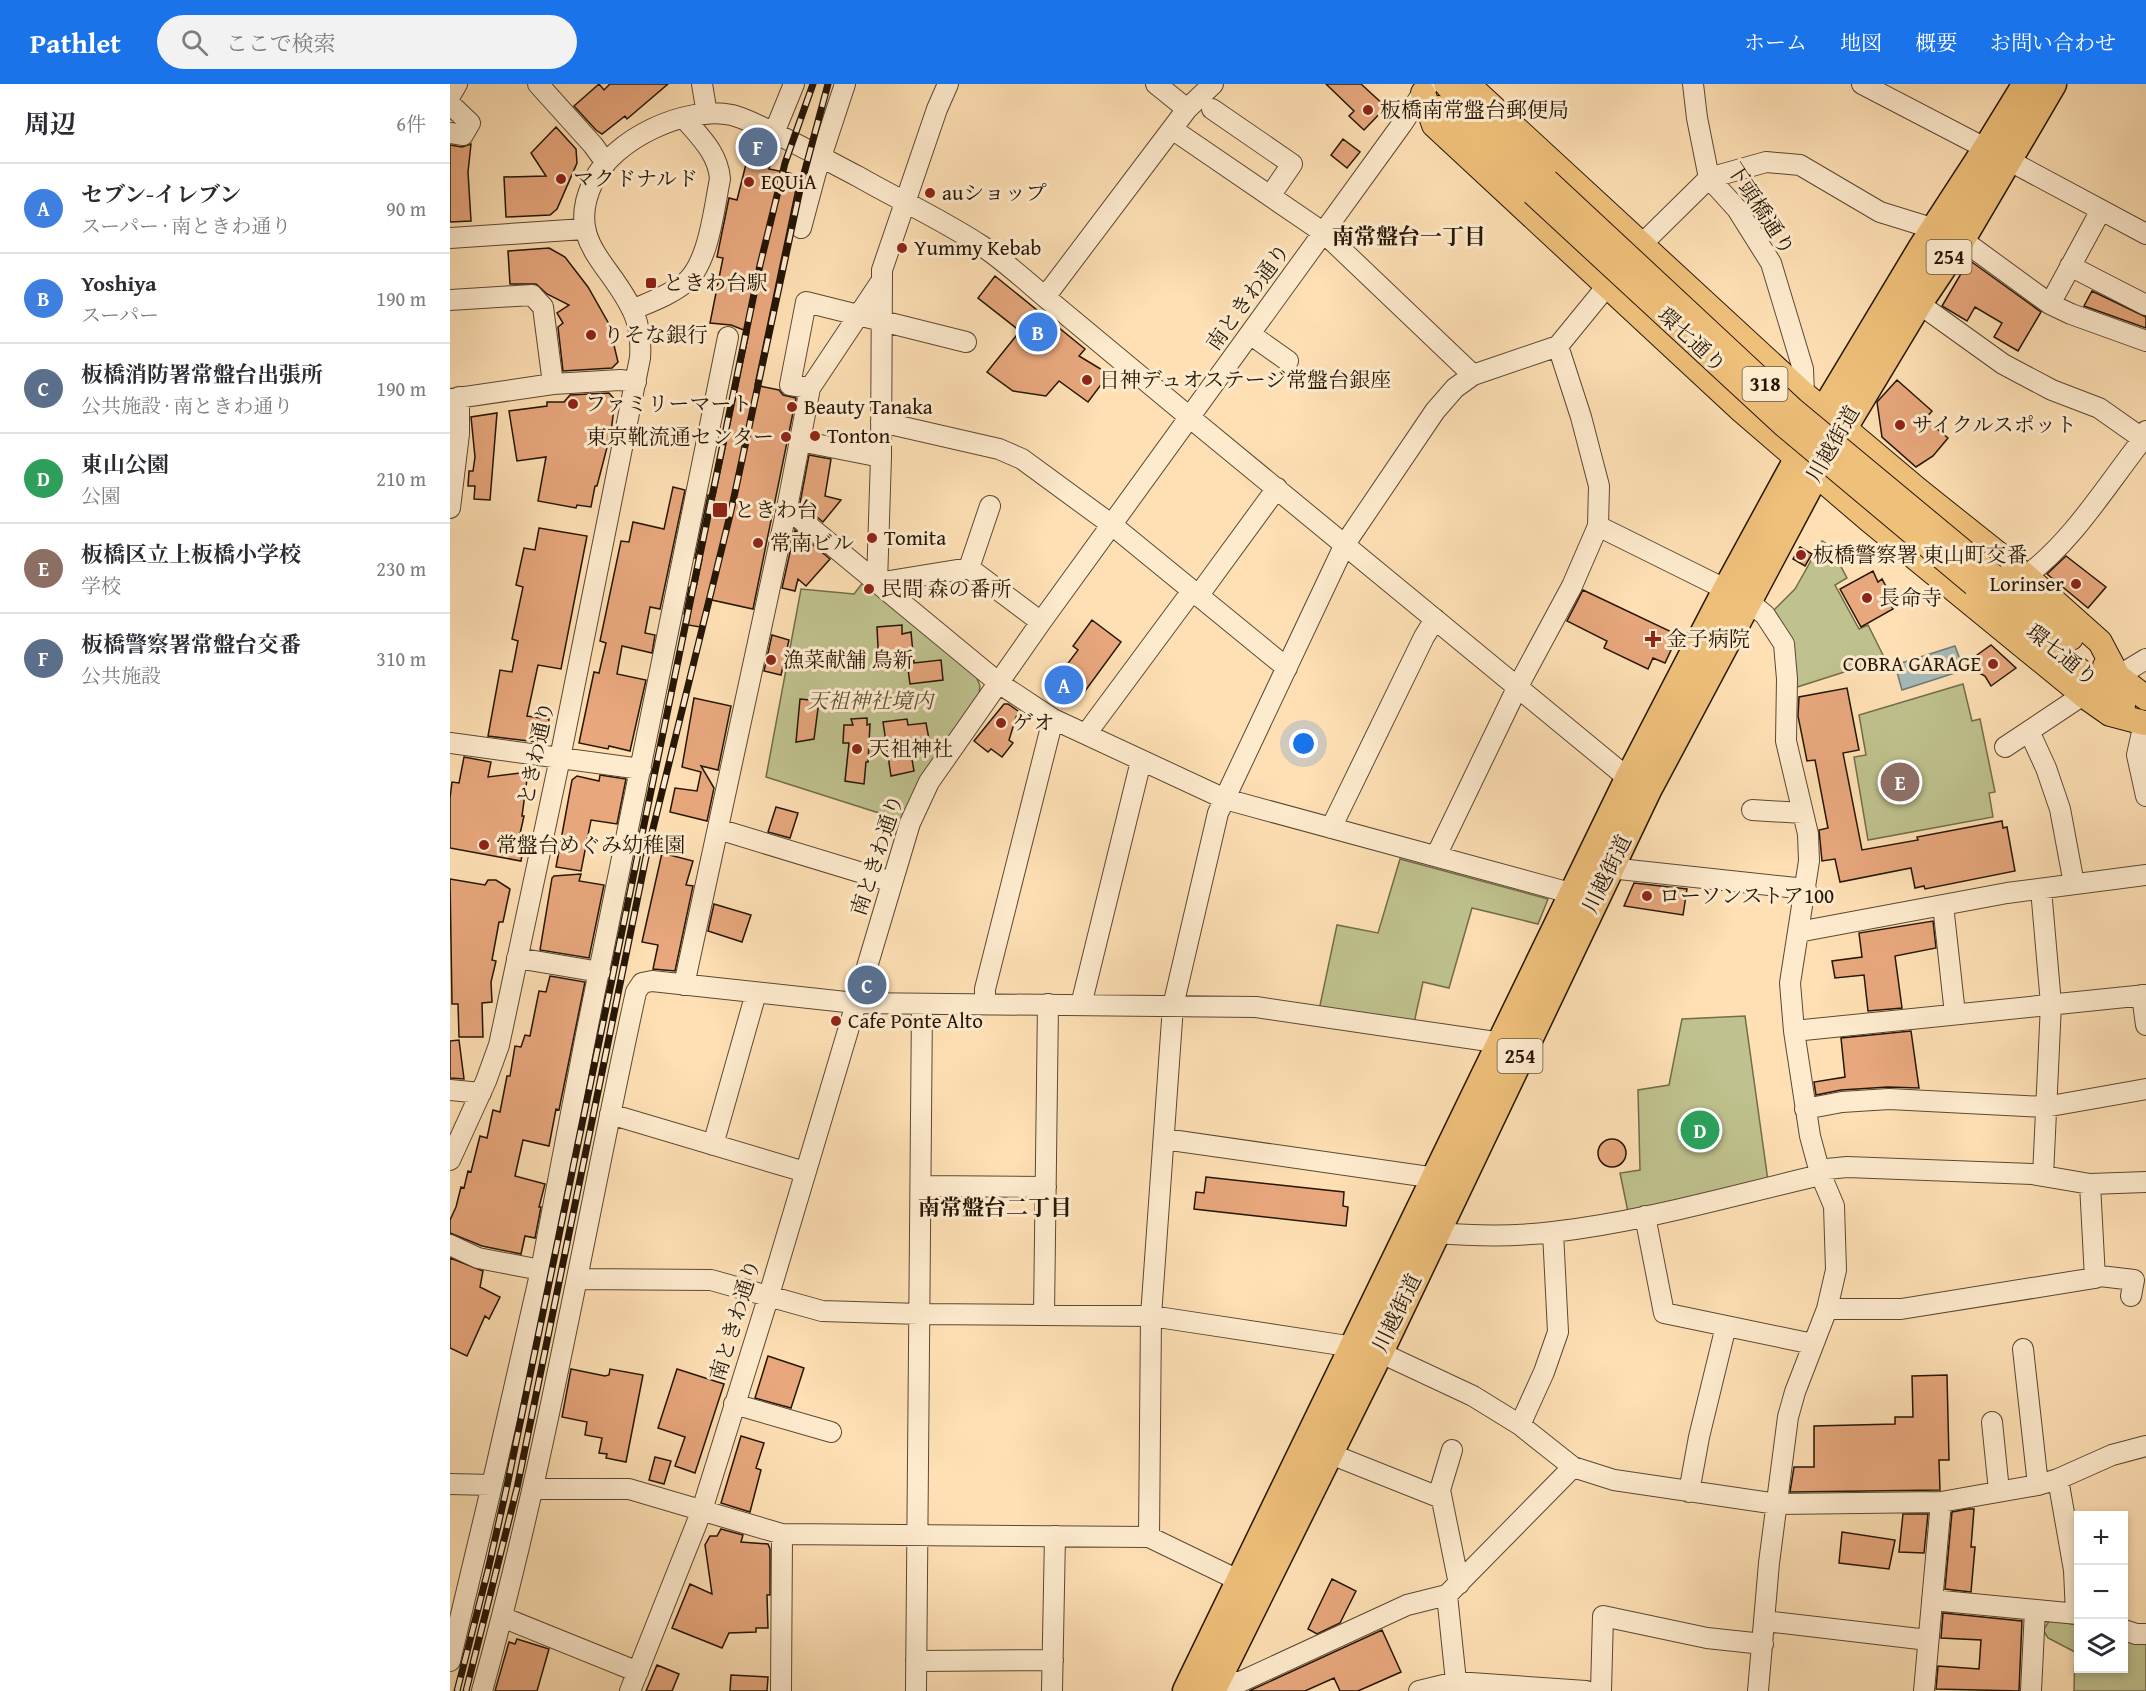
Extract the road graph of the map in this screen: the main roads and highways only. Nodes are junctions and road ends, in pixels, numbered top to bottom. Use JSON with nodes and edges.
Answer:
{"nodes":[{"id":1,"x":1446,"y":84,"type":"edge"},
{"id":2,"x":1459,"y":84,"type":"edge"},
{"id":3,"x":2027,"y":84,"type":"edge"},
{"id":4,"x":2052,"y":84,"type":"edge"},
{"id":5,"x":1421,"y":87,"type":"edge"},
{"id":6,"x":1998,"y":154,"type":"junction"},
{"id":7,"x":1540,"y":187,"type":"junction"},
{"id":8,"x":1948,"y":234,"type":"junction"},
{"id":9,"x":1824,"y":411,"type":"junction"},
{"id":10,"x":1806,"y":466,"type":"junction"},
{"id":11,"x":1984,"y":580,"type":"junction"},
{"id":12,"x":2118,"y":676,"type":"junction"},
{"id":13,"x":2146,"y":698,"type":"edge"},
{"id":14,"x":2145,"y":724,"type":"edge"},
{"id":15,"x":1638,"y":785,"type":"junction"},
{"id":16,"x":1366,"y":1350,"type":"junction"},
{"id":17,"x":1213,"y":1686,"type":"edge"},
{"id":18,"x":1187,"y":1691,"type":"edge"}],
"edges":[{"from":1,"to":7,"type":"main road","name":"環七通り","number":"318"},
{"from":2,"to":9,"type":"main road"},
{"from":3,"to":6,"type":"highway","name":"川越街道","number":"254"},
{"from":4,"to":6,"type":"highway","name":"川越街道","number":"254"},
{"from":5,"to":7,"type":"main road","name":"環七通り","number":"318"},
{"from":5,"to":10,"type":"main road"},
{"from":6,"to":8,"type":"highway","name":"川越街道","number":"254"},
{"from":7,"to":11,"type":"main road","name":"環七通り","number":"318","bridge":true},
{"from":8,"to":9,"type":"highway","name":"川越街道","number":"254"},
{"from":8,"to":9,"type":"highway","name":"川越街道","number":"254"},
{"from":9,"to":10,"type":"highway","name":"川越街道","number":"254"},
{"from":9,"to":12,"type":"main road"},
{"from":10,"to":14,"type":"main road"},
{"from":10,"to":15,"type":"highway","name":"川越街道","number":"254"},
{"from":11,"to":12,"type":"main road","name":"環七通り","number":"318"},
{"from":11,"to":14,"type":"main road","name":"環七通り","number":"318"},
{"from":12,"to":13,"type":"main road","name":"環七通り","number":"318"},
{"from":15,"to":16,"type":"highway","name":"川越街道","number":"254"},
{"from":15,"to":16,"type":"highway","name":"川越街道","number":"254"},
{"from":16,"to":17,"type":"highway","name":"川越街道","number":"254"},
{"from":16,"to":18,"type":"highway","name":"川越街道","number":"254"}]}
